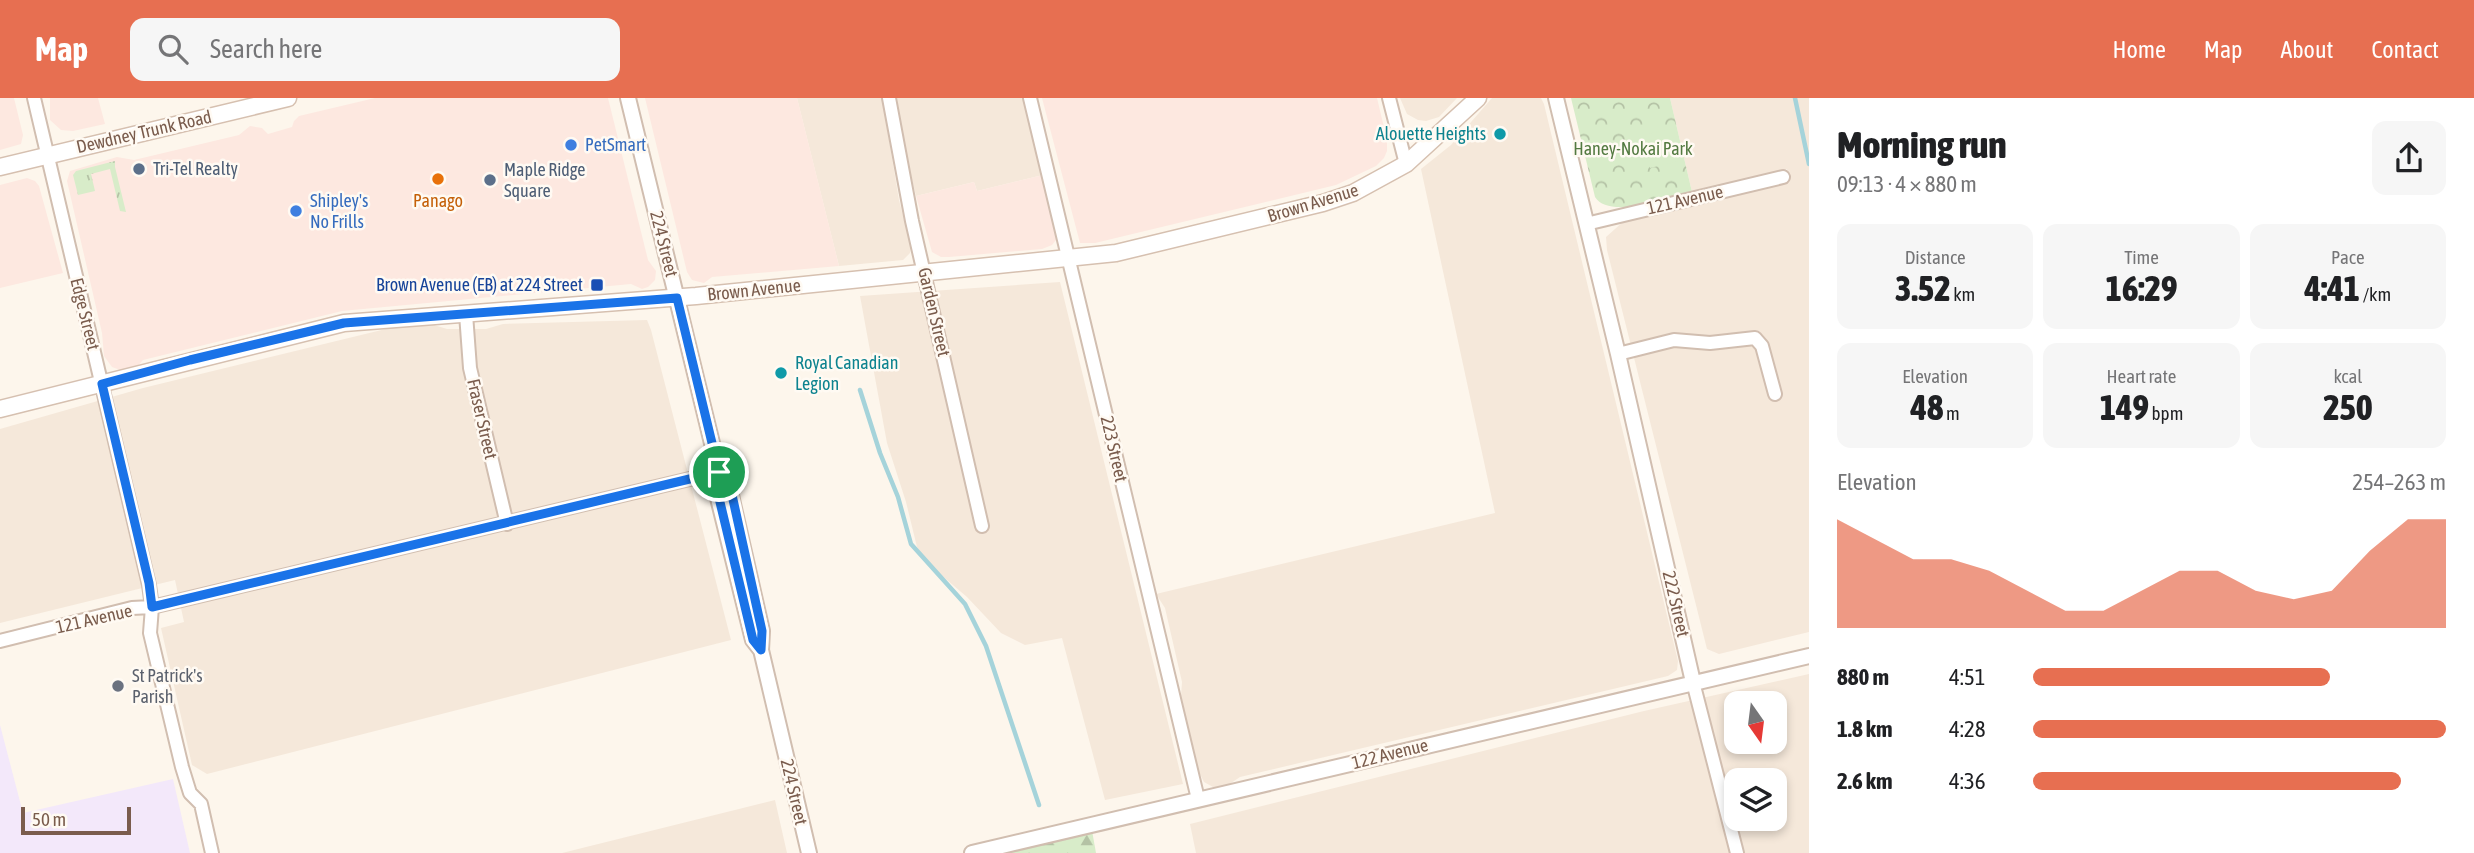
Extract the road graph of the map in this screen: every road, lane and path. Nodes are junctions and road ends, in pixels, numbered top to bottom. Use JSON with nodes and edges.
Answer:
{"nodes":[{"id":1,"x":34,"y":98,"type":"edge"},
{"id":2,"x":288,"y":98,"type":"edge"},
{"id":3,"x":628,"y":98,"type":"edge"},
{"id":4,"x":890,"y":98,"type":"edge"},
{"id":5,"x":1030,"y":98,"type":"edge"},
{"id":6,"x":1389,"y":98,"type":"edge"},
{"id":7,"x":1478,"y":98,"type":"edge"},
{"id":8,"x":1556,"y":98,"type":"edge"},
{"id":9,"x":47,"y":155,"type":"junction"},
{"id":10,"x":1406,"y":164,"type":"junction"},
{"id":11,"x":0,"y":167,"type":"edge"},
{"id":12,"x":1783,"y":177,"type":"dead end"},
{"id":13,"x":1587,"y":224,"type":"junction"},
{"id":14,"x":1068,"y":258,"type":"junction"},
{"id":15,"x":925,"y":272,"type":"junction"},
{"id":16,"x":677,"y":298,"type":"junction"},
{"id":17,"x":466,"y":314,"type":"junction"},
{"id":18,"x":1618,"y":354,"type":"junction"},
{"id":19,"x":102,"y":384,"type":"junction"},
{"id":20,"x":1775,"y":394,"type":"dead end"},
{"id":21,"x":0,"y":409,"type":"edge"},
{"id":22,"x":719,"y":472,"type":"junction"},
{"id":23,"x":507,"y":524,"type":"junction"},
{"id":24,"x":982,"y":526,"type":"dead end"},
{"id":25,"x":152,"y":607,"type":"junction"},
{"id":26,"x":0,"y":641,"type":"edge"},
{"id":27,"x":1809,"y":656,"type":"edge"},
{"id":28,"x":1693,"y":682,"type":"junction"},
{"id":29,"x":1198,"y":799,"type":"junction"},
{"id":30,"x":212,"y":853,"type":"edge"},
{"id":31,"x":808,"y":853,"type":"edge"},
{"id":32,"x":972,"y":853,"type":"edge"},
{"id":33,"x":1737,"y":853,"type":"edge"}],
"edges":[{"from":1,"to":9,"type":"street","name":"Edge Street"},
{"from":2,"to":9,"type":"main road","name":"Dewdney Trunk Road"},
{"from":3,"to":16,"type":"street","name":"224 Street"},
{"from":4,"to":15,"type":"street","name":"Garden Street"},
{"from":5,"to":14,"type":"street","name":"223 Street"},
{"from":6,"to":10,"type":"street"},
{"from":7,"to":10,"type":"main road","name":"Brown Avenue"},
{"from":8,"to":13,"type":"street","name":"222 Street"},
{"from":9,"to":11,"type":"main road","name":"Dewdney Trunk Road"},
{"from":9,"to":19,"type":"street","name":"Edge Street"},
{"from":10,"to":14,"type":"main road","name":"Brown Avenue"},
{"from":12,"to":13,"type":"street","name":"121 Avenue"},
{"from":13,"to":18,"type":"street","name":"222 Street"},
{"from":14,"to":15,"type":"main road","name":"Brown Avenue"},
{"from":14,"to":29,"type":"street","name":"223 Street"},
{"from":15,"to":16,"type":"main road","name":"Brown Avenue"},
{"from":15,"to":24,"type":"street","name":"Garden Street"},
{"from":16,"to":17,"type":"main road","name":"Brown Avenue"},
{"from":16,"to":22,"type":"street","name":"224 Street"},
{"from":17,"to":19,"type":"main road","name":"Brown Avenue"},
{"from":17,"to":23,"type":"street","name":"Fraser Street"},
{"from":18,"to":20,"type":"street"},
{"from":18,"to":28,"type":"street","name":"222 Street"},
{"from":19,"to":21,"type":"main road","name":"Brown Avenue"},
{"from":19,"to":25,"type":"street","name":"Edge Street"},
{"from":22,"to":23,"type":"street","name":"121 Avenue"},
{"from":22,"to":31,"type":"street","name":"224 Street"},
{"from":23,"to":25,"type":"street","name":"121 Avenue"},
{"from":25,"to":26,"type":"street","name":"121 Avenue"},
{"from":25,"to":30,"type":"street","name":"Edge Street"},
{"from":27,"to":28,"type":"street","name":"122 Avenue"},
{"from":28,"to":29,"type":"street","name":"122 Avenue"},
{"from":28,"to":33,"type":"street","name":"222 Street"},
{"from":29,"to":32,"type":"street","name":"122 Avenue"}]}
